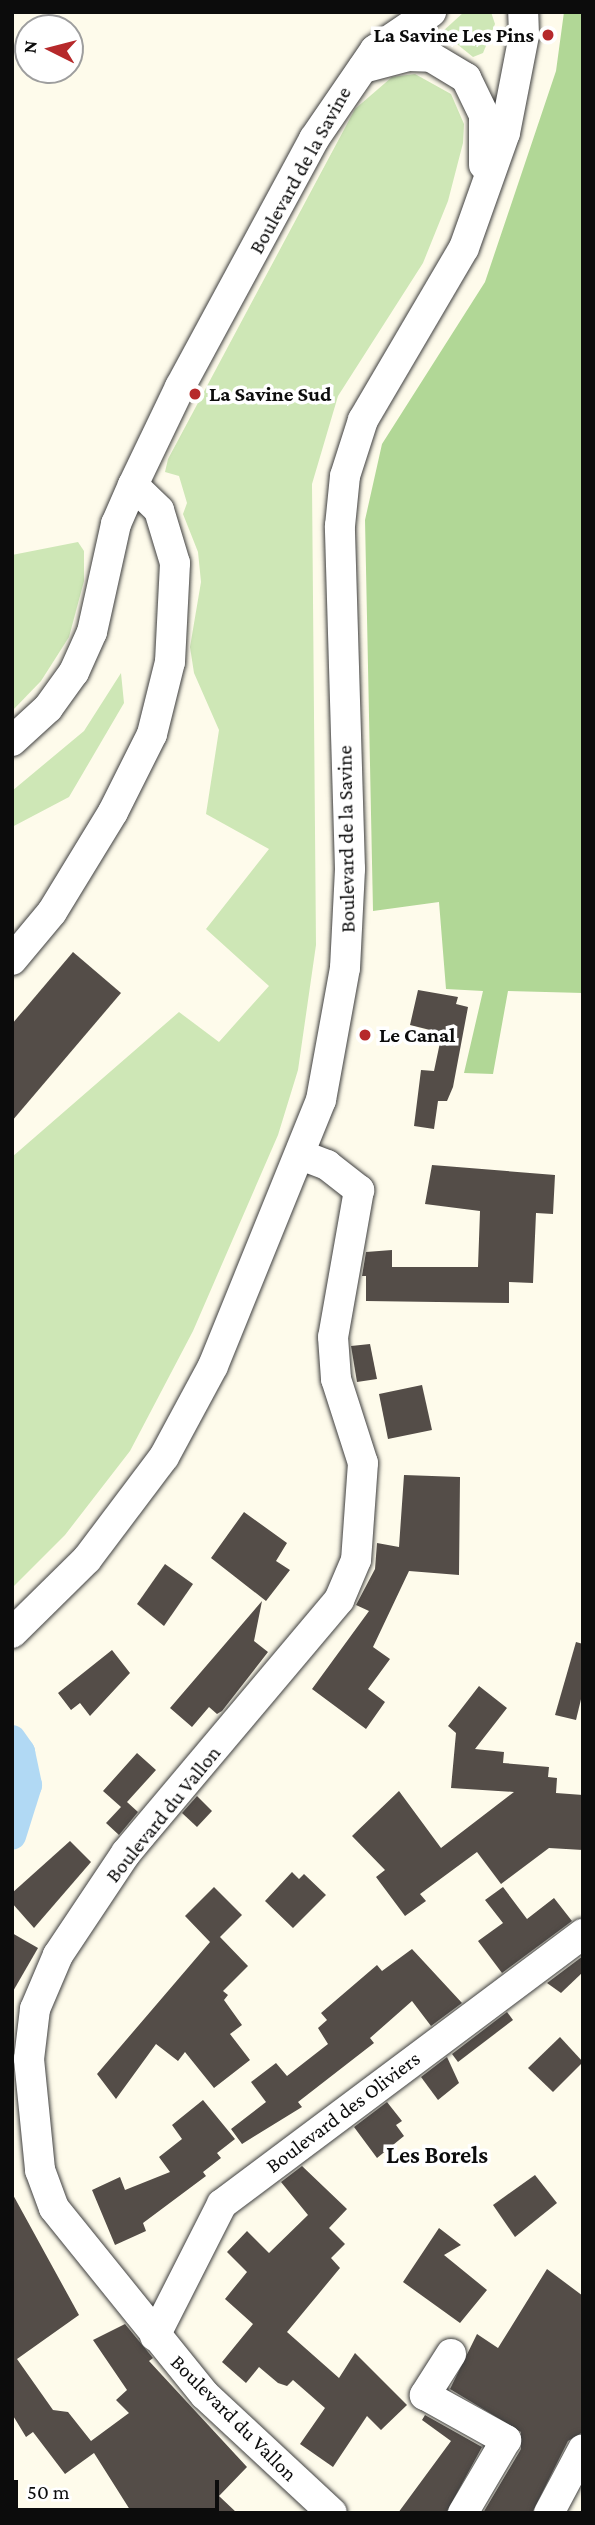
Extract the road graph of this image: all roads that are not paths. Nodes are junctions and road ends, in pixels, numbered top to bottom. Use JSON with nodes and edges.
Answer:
{"nodes":[{"id":1,"x":431,"y":12,"type":"edge"},
{"id":2,"x":524,"y":24,"type":"edge"},
{"id":3,"x":356,"y":71,"type":"junction"},
{"id":4,"x":483,"y":197,"type":"junction"},
{"id":5,"x":134,"y":485,"type":"junction"},
{"id":6,"x":12,"y":741,"type":"edge"},
{"id":7,"x":12,"y":960,"type":"edge"},
{"id":8,"x":301,"y":1155,"type":"junction"},
{"id":9,"x":12,"y":1633,"type":"edge"},
{"id":10,"x":583,"y":1934,"type":"edge"},
{"id":11,"x":155,"y":2336,"type":"junction"},
{"id":12,"x":451,"y":2354,"type":"dead end"},
{"id":13,"x":583,"y":2449,"type":"edge"},
{"id":14,"x":332,"y":2513,"type":"edge"},
{"id":15,"x":463,"y":2513,"type":"edge"},
{"id":16,"x":549,"y":2513,"type":"edge"}],
"edges":[{"from":1,"to":3,"type":"street","name":"Boulevard de la Savine"},
{"from":2,"to":4,"type":"street","name":"Boulevard de la Savine"},
{"from":3,"to":4,"type":"street","name":"Boulevard de la Savine"},
{"from":3,"to":5,"type":"street","name":"Boulevard de la Savine"},
{"from":4,"to":8,"type":"street","name":"Boulevard de la Savine"},
{"from":5,"to":6,"type":"street"},
{"from":5,"to":7,"type":"street"},
{"from":8,"to":9,"type":"street","name":"Boulevard de la Savine"},
{"from":8,"to":11,"type":"street","name":"Boulevard du Vallon"},
{"from":10,"to":11,"type":"street","name":"Boulevard des Oliviers"},
{"from":11,"to":14,"type":"street","name":"Boulevard du Vallon"},
{"from":12,"to":15,"type":"street"},
{"from":13,"to":16,"type":"street"}]}
